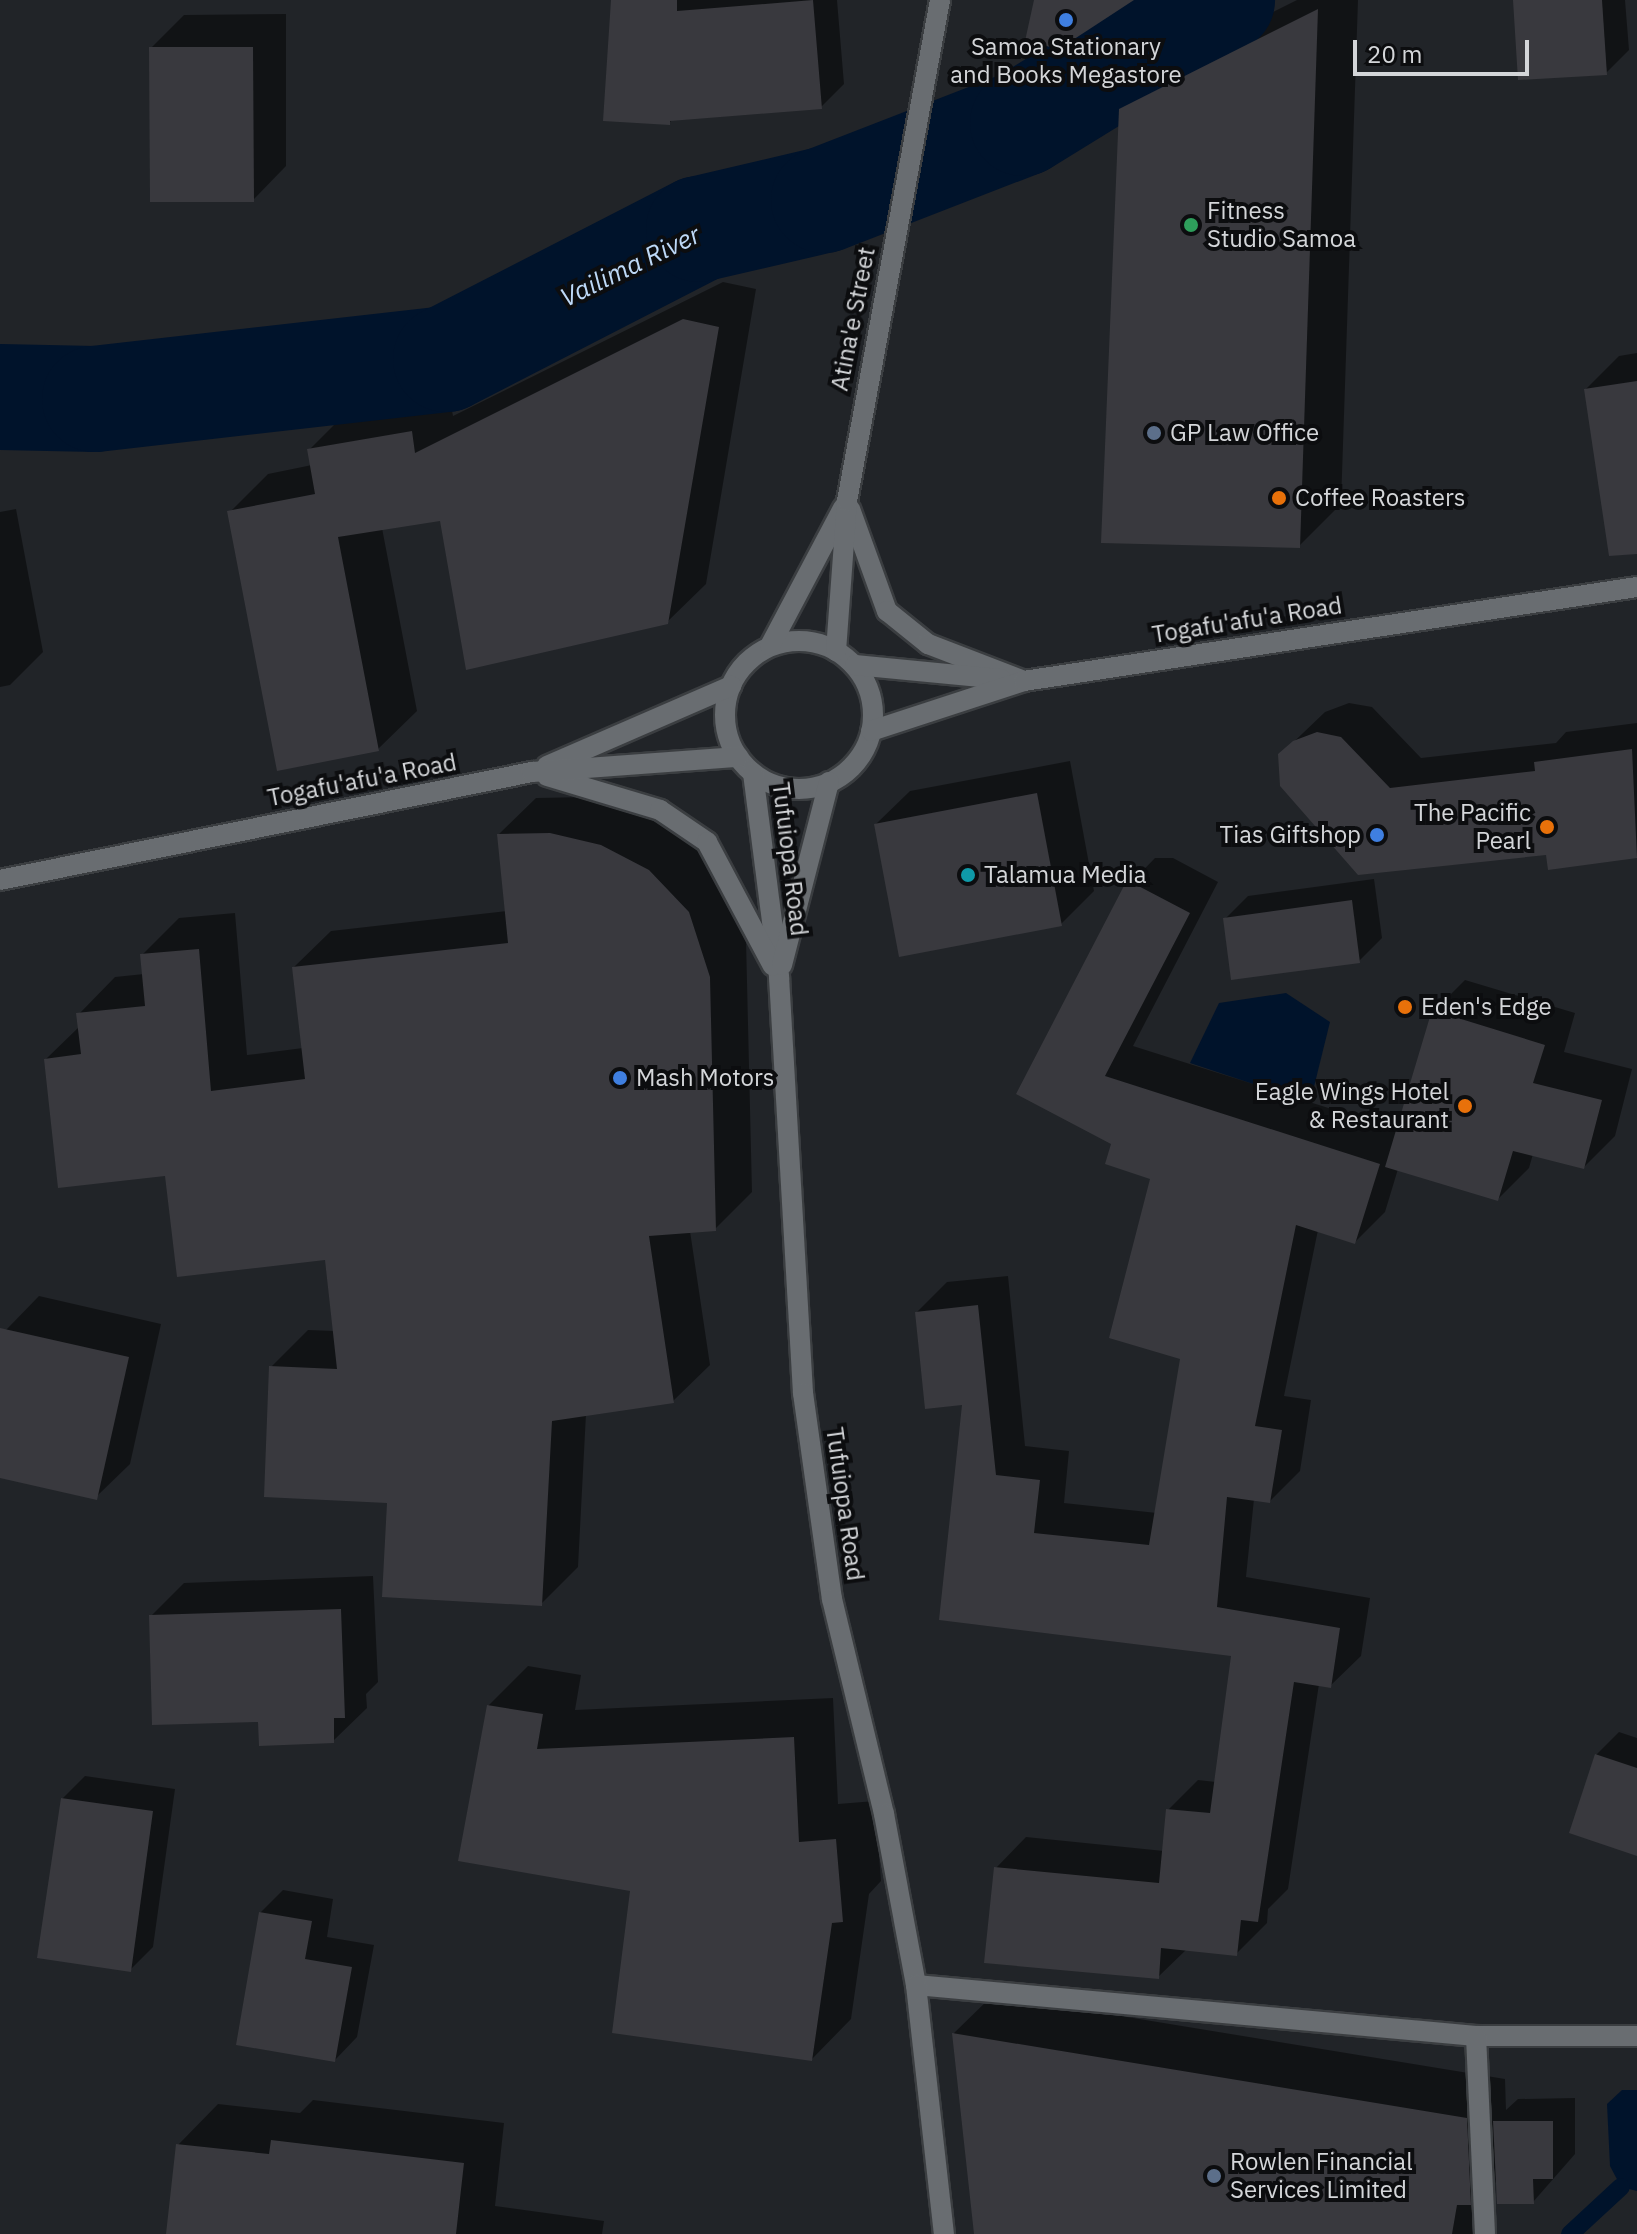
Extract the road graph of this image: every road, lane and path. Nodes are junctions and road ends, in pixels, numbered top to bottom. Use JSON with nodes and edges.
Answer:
{"nodes":[{"id":1,"x":940,"y":4,"type":"edge"},
{"id":2,"x":847,"y":501,"type":"junction"},
{"id":3,"x":1637,"y":587,"type":"edge"},
{"id":4,"x":770,"y":646,"type":"junction"},
{"id":5,"x":836,"y":651,"type":"junction"},
{"id":6,"x":855,"y":665,"type":"junction"},
{"id":7,"x":1024,"y":681,"type":"junction"},
{"id":8,"x":731,"y":686,"type":"junction"},
{"id":9,"x":871,"y":731,"type":"junction"},
{"id":10,"x":738,"y":757,"type":"junction"},
{"id":11,"x":532,"y":772,"type":"junction"},
{"id":12,"x":753,"y":773,"type":"junction"},
{"id":13,"x":829,"y":782,"type":"junction"},
{"id":14,"x":0,"y":880,"type":"edge"},
{"id":15,"x":779,"y":977,"type":"junction"},
{"id":16,"x":916,"y":1985,"type":"junction"},
{"id":17,"x":1476,"y":2036,"type":"junction"},
{"id":18,"x":1637,"y":2036,"type":"edge"},
{"id":19,"x":944,"y":2234,"type":"edge"},
{"id":20,"x":1485,"y":2234,"type":"edge"}],
"edges":[{"from":1,"to":2,"type":"main road","name":"Atina'e Street"},
{"from":2,"to":4,"type":"main road"},
{"from":2,"to":5,"type":"main road","name":"Atina'e Street"},
{"from":2,"to":7,"type":"main road"},
{"from":3,"to":7,"type":"main road","name":"Togafu'afu'a Road"},
{"from":4,"to":5,"type":"main road"},
{"from":4,"to":8,"type":"main road"},
{"from":5,"to":6,"type":"main road"},
{"from":6,"to":7,"type":"main road"},
{"from":6,"to":9,"type":"main road"},
{"from":7,"to":9,"type":"main road","name":"Togafu'afu'a Road"},
{"from":8,"to":10,"type":"main road"},
{"from":8,"to":11,"type":"main road"},
{"from":9,"to":13,"type":"main road"},
{"from":10,"to":11,"type":"main road","name":"Togafu'afu'a Road"},
{"from":10,"to":12,"type":"main road"},
{"from":11,"to":14,"type":"main road","name":"Togafu'afu'a Road"},
{"from":11,"to":15,"type":"main road"},
{"from":12,"to":13,"type":"main road"},
{"from":12,"to":15,"type":"main road","name":"Tufuiopa Road"},
{"from":13,"to":15,"type":"main road"},
{"from":15,"to":16,"type":"main road","name":"Tufuiopa Road"},
{"from":16,"to":17,"type":"main road"},
{"from":16,"to":19,"type":"main road","name":"Tufuiopa Road"},
{"from":17,"to":18,"type":"main road"},
{"from":17,"to":20,"type":"main road"}]}
